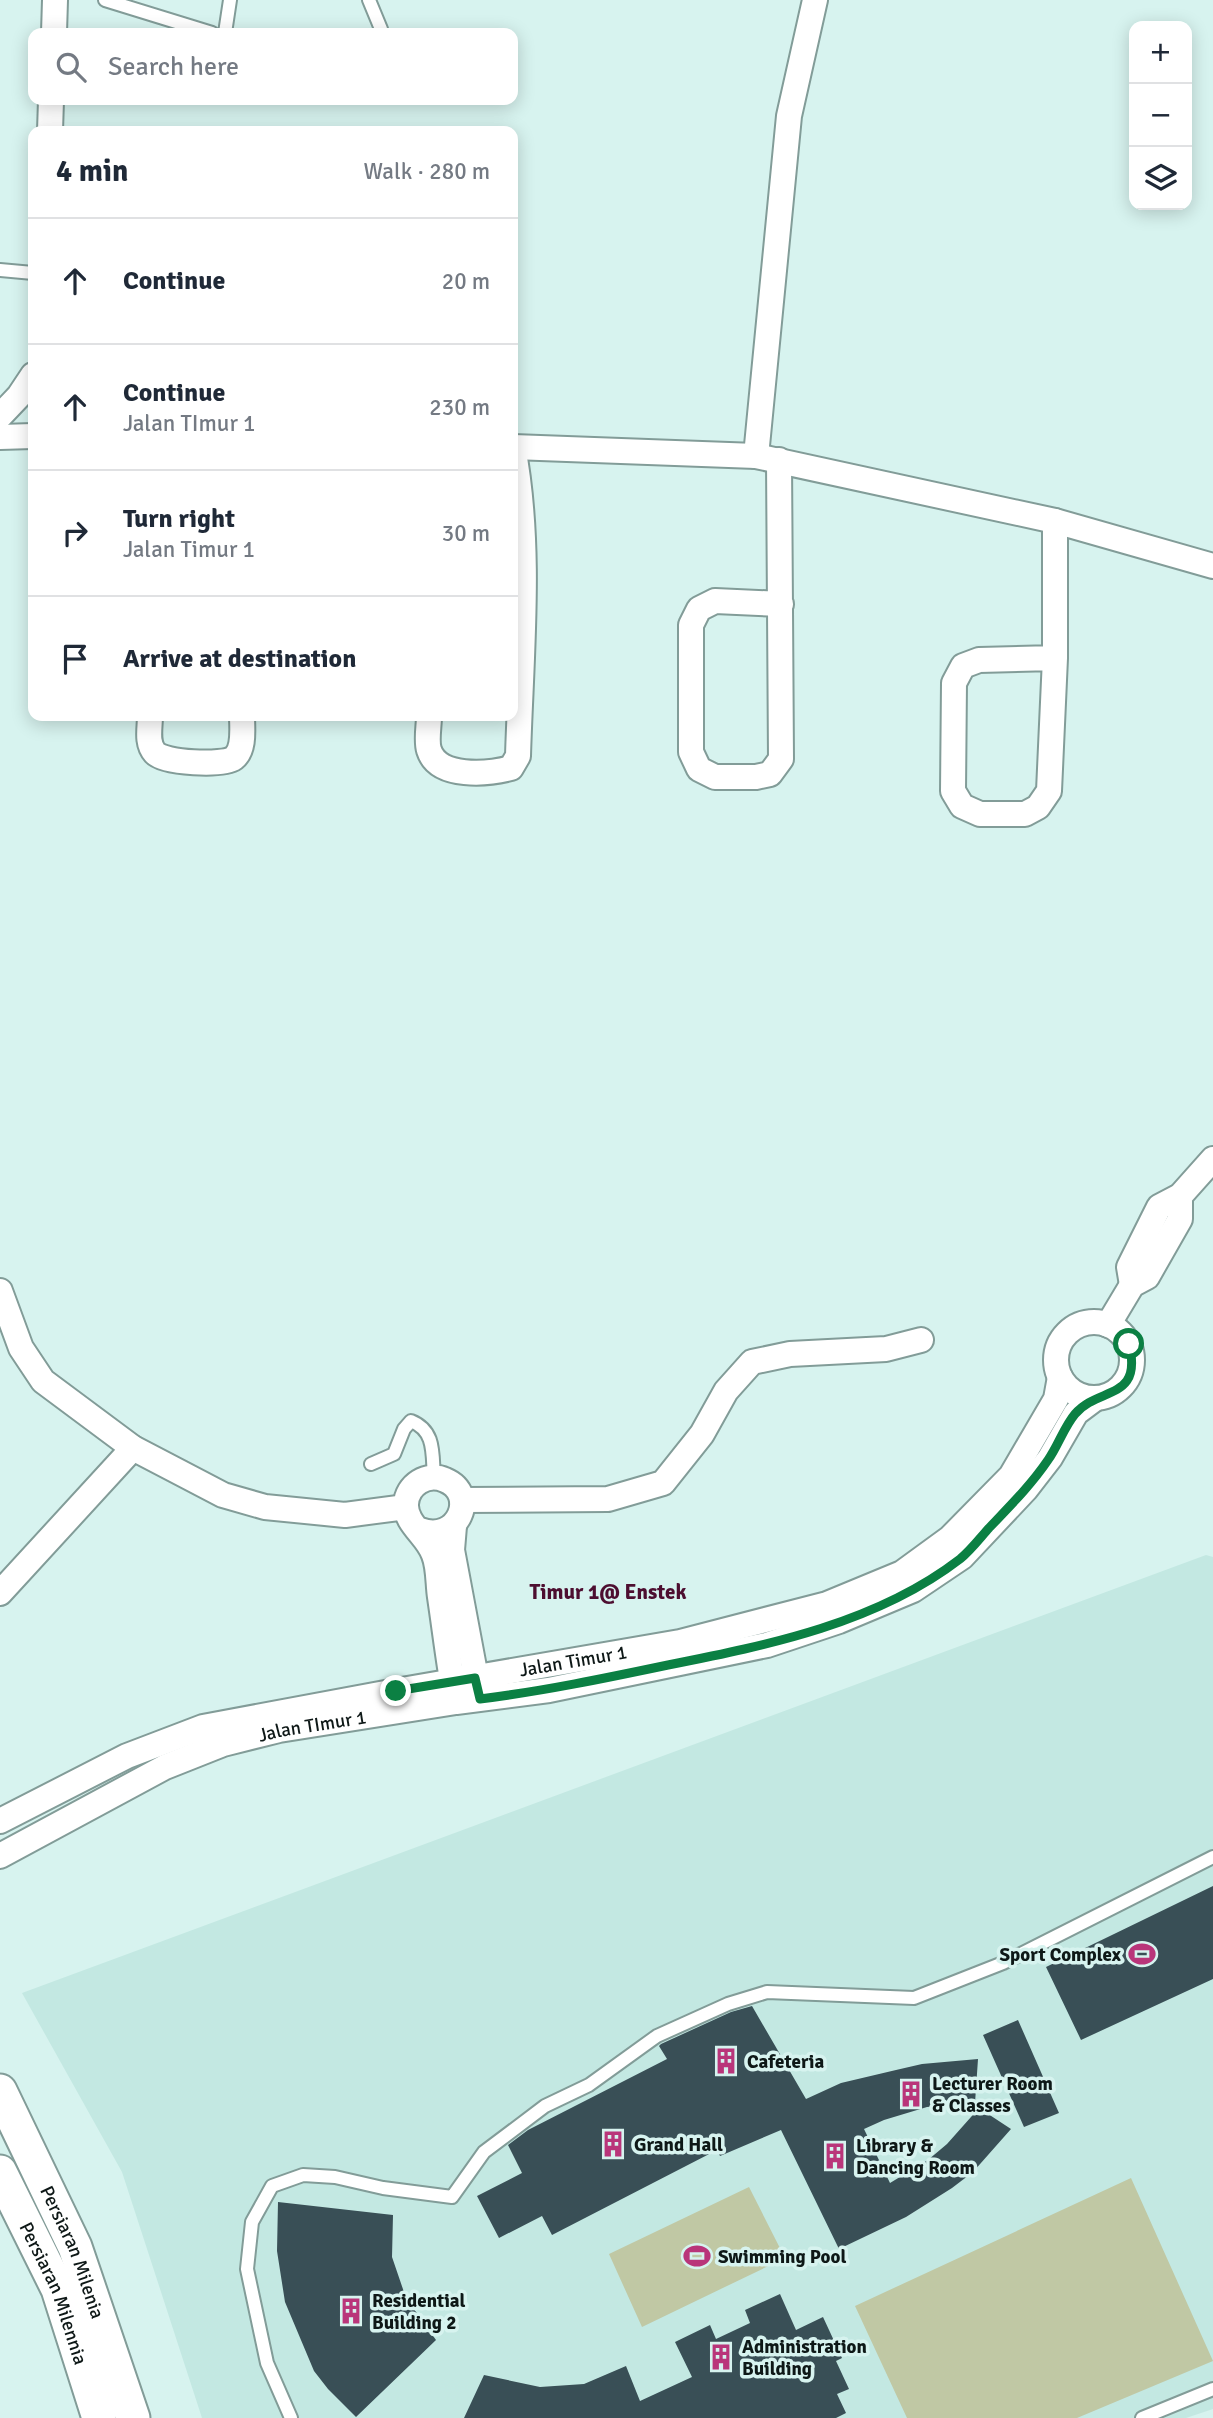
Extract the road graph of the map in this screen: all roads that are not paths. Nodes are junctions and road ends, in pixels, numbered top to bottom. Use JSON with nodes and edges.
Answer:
{"nodes":[{"id":1,"x":55,"y":0,"type":"edge"},
{"id":2,"x":105,"y":0,"type":"edge"},
{"id":3,"x":230,"y":0,"type":"edge"},
{"id":4,"x":369,"y":0,"type":"edge"},
{"id":5,"x":815,"y":0,"type":"edge"},
{"id":6,"x":54,"y":28,"type":"edge"},
{"id":7,"x":196,"y":28,"type":"edge"},
{"id":8,"x":226,"y":28,"type":"edge"},
{"id":9,"x":381,"y":28,"type":"edge"},
{"id":10,"x":51,"y":105,"type":"edge"},
{"id":11,"x":50,"y":126,"type":"edge"},
{"id":12,"x":0,"y":270,"type":"edge"},
{"id":13,"x":28,"y":273,"type":"edge"},
{"id":14,"x":28,"y":382,"type":"edge"},
{"id":15,"x":0,"y":416,"type":"edge"},
{"id":16,"x":0,"y":436,"type":"edge"},
{"id":17,"x":28,"y":436,"type":"edge"},
{"id":18,"x":518,"y":447,"type":"edge"},
{"id":19,"x":768,"y":458,"type":"junction"},
{"id":20,"x":518,"y":473,"type":"edge"},
{"id":21,"x":1055,"y":521,"type":"junction"},
{"id":22,"x":1213,"y":566,"type":"edge"},
{"id":23,"x":518,"y":600,"type":"edge"},
{"id":24,"x":781,"y":604,"type":"junction"},
{"id":25,"x":1055,"y":658,"type":"junction"},
{"id":26,"x":150,"y":721,"type":"edge"},
{"id":27,"x":242,"y":721,"type":"edge"},
{"id":28,"x":429,"y":721,"type":"edge"},
{"id":29,"x":518,"y":721,"type":"edge"},
{"id":30,"x":518,"y":721,"type":"edge"},
{"id":31,"x":1213,"y":1159,"type":"edge"},
{"id":32,"x":0,"y":1291,"type":"edge"},
{"id":33,"x":1108,"y":1325,"type":"junction"},
{"id":34,"x":921,"y":1340,"type":"dead end"},
{"id":35,"x":1060,"y":1377,"type":"junction"},
{"id":36,"x":1096,"y":1398,"type":"junction"},
{"id":37,"x":133,"y":1448,"type":"junction"},
{"id":38,"x":372,"y":1464,"type":"dead end"},
{"id":39,"x":434,"y":1478,"type":"junction"},
{"id":40,"x":461,"y":1500,"type":"junction"},
{"id":41,"x":406,"y":1507,"type":"junction"},
{"id":42,"x":454,"y":1526,"type":"junction"},
{"id":43,"x":420,"y":1530,"type":"junction"},
{"id":44,"x":0,"y":1593,"type":"edge"},
{"id":45,"x":466,"y":1690,"type":"junction"},
{"id":46,"x":0,"y":1821,"type":"edge"},
{"id":47,"x":0,"y":1856,"type":"edge"},
{"id":48,"x":1213,"y":1857,"type":"edge"},
{"id":49,"x":0,"y":2091,"type":"edge"},
{"id":50,"x":0,"y":2172,"type":"edge"},
{"id":51,"x":1213,"y":2389,"type":"edge"},
{"id":52,"x":99,"y":2418,"type":"edge"},
{"id":53,"x":133,"y":2418,"type":"edge"},
{"id":54,"x":291,"y":2418,"type":"edge"},
{"id":55,"x":1142,"y":2418,"type":"edge"}],
"edges":[{"from":1,"to":6,"type":"street"},
{"from":2,"to":7,"type":"lane"},
{"from":3,"to":8,"type":"lane"},
{"from":4,"to":9,"type":"lane"},
{"from":5,"to":19,"type":"street"},
{"from":10,"to":11,"type":"street"},
{"from":12,"to":13,"type":"lane"},
{"from":14,"to":15,"type":"street"},
{"from":16,"to":17,"type":"street"},
{"from":18,"to":19,"type":"street"},
{"from":19,"to":21,"type":"street"},
{"from":19,"to":24,"type":"street"},
{"from":20,"to":23,"type":"street"},
{"from":21,"to":22,"type":"street"},
{"from":21,"to":25,"type":"street"},
{"from":23,"to":29,"type":"street"},
{"from":24,"to":24,"type":"street"},
{"from":25,"to":25,"type":"street"},
{"from":26,"to":27,"type":"street"},
{"from":28,"to":30,"type":"street"},
{"from":31,"to":33,"type":"street"},
{"from":32,"to":37,"type":"street"},
{"from":33,"to":35,"type":"street"},
{"from":33,"to":36,"type":"street"},
{"from":34,"to":40,"type":"street"},
{"from":35,"to":36,"type":"street"},
{"from":35,"to":45,"type":"street","name":"Jalan Timur 1"},
{"from":36,"to":45,"type":"street","name":"Jalan TImur 1"},
{"from":37,"to":41,"type":"street"},
{"from":37,"to":44,"type":"street"},
{"from":38,"to":39,"type":"lane"},
{"from":39,"to":40,"type":"street"},
{"from":39,"to":41,"type":"street"},
{"from":40,"to":42,"type":"street"},
{"from":41,"to":43,"type":"street"},
{"from":42,"to":43,"type":"street"},
{"from":42,"to":45,"type":"street"},
{"from":43,"to":45,"type":"street"},
{"from":45,"to":46,"type":"street","name":"Jalan Timur 1"},
{"from":45,"to":47,"type":"street","name":"Jalan TImur 1"},
{"from":48,"to":54,"type":"lane"},
{"from":49,"to":53,"type":"main road","name":"Persiaran Milenia"},
{"from":50,"to":52,"type":"main road","name":"Persiaran Milennia"},
{"from":51,"to":55,"type":"lane"}]}
